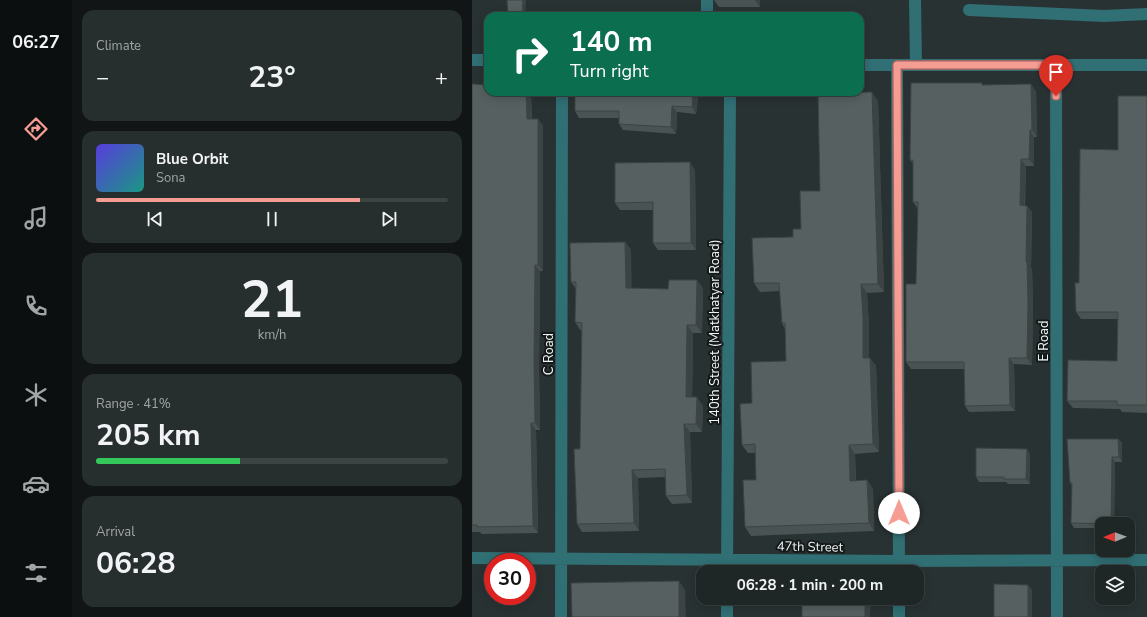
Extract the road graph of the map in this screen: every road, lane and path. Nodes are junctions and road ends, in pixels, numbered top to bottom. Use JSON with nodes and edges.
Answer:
{"nodes":[{"id":1,"x":707,"y":0,"type":"edge"},
{"id":2,"x":915,"y":0,"type":"edge"},
{"id":3,"x":969,"y":10,"type":"dead end"},
{"id":4,"x":707,"y":12,"type":"edge"},
{"id":5,"x":1147,"y":14,"type":"edge"},
{"id":6,"x":472,"y":60,"type":"edge"},
{"id":7,"x":484,"y":60,"type":"edge"},
{"id":8,"x":864,"y":65,"type":"edge"},
{"id":9,"x":897,"y":65,"type":"junction"},
{"id":10,"x":916,"y":65,"type":"junction"},
{"id":11,"x":1056,"y":65,"type":"junction"},
{"id":12,"x":1147,"y":65,"type":"edge"},
{"id":13,"x":562,"y":96,"type":"edge"},
{"id":14,"x":730,"y":96,"type":"edge"},
{"id":15,"x":472,"y":558,"type":"edge"},
{"id":16,"x":562,"y":559,"type":"junction"},
{"id":17,"x":727,"y":559,"type":"junction"},
{"id":18,"x":1147,"y":560,"type":"edge"},
{"id":19,"x":1057,"y":561,"type":"junction"},
{"id":20,"x":727,"y":565,"type":"edge"},
{"id":21,"x":874,"y":565,"type":"edge"},
{"id":22,"x":899,"y":565,"type":"edge"},
{"id":23,"x":924,"y":565,"type":"edge"},
{"id":24,"x":727,"y":605,"type":"edge"},
{"id":25,"x":899,"y":605,"type":"edge"},
{"id":26,"x":560,"y":617,"type":"edge"},
{"id":27,"x":726,"y":617,"type":"edge"},
{"id":28,"x":899,"y":617,"type":"edge"},
{"id":29,"x":1057,"y":617,"type":"edge"}],
"edges":[{"from":1,"to":4,"type":"street"},
{"from":2,"to":10,"type":"street"},
{"from":3,"to":5,"type":"street"},
{"from":6,"to":7,"type":"street"},
{"from":8,"to":9,"type":"street"},
{"from":9,"to":10,"type":"street"},
{"from":9,"to":22,"type":"street"},
{"from":10,"to":11,"type":"street"},
{"from":11,"to":12,"type":"street"},
{"from":11,"to":19,"type":"street","name":"E Road"},
{"from":13,"to":16,"type":"street","name":"C Road"},
{"from":14,"to":17,"type":"street","name":"140th Street (Matkhatyar Road)"},
{"from":15,"to":16,"type":"street","name":"47th Street"},
{"from":16,"to":17,"type":"street","name":"47th Street"},
{"from":16,"to":26,"type":"street","name":"C Road"},
{"from":17,"to":20,"type":"street","name":"140th Street (Matkhatyar Road)"},
{"from":17,"to":21,"type":"street","name":"47th Street"},
{"from":18,"to":19,"type":"street","name":"47th Street"},
{"from":19,"to":23,"type":"street","name":"47th Street"},
{"from":19,"to":29,"type":"street","name":"E Road"},
{"from":24,"to":27,"type":"street"},
{"from":25,"to":28,"type":"street"}]}
